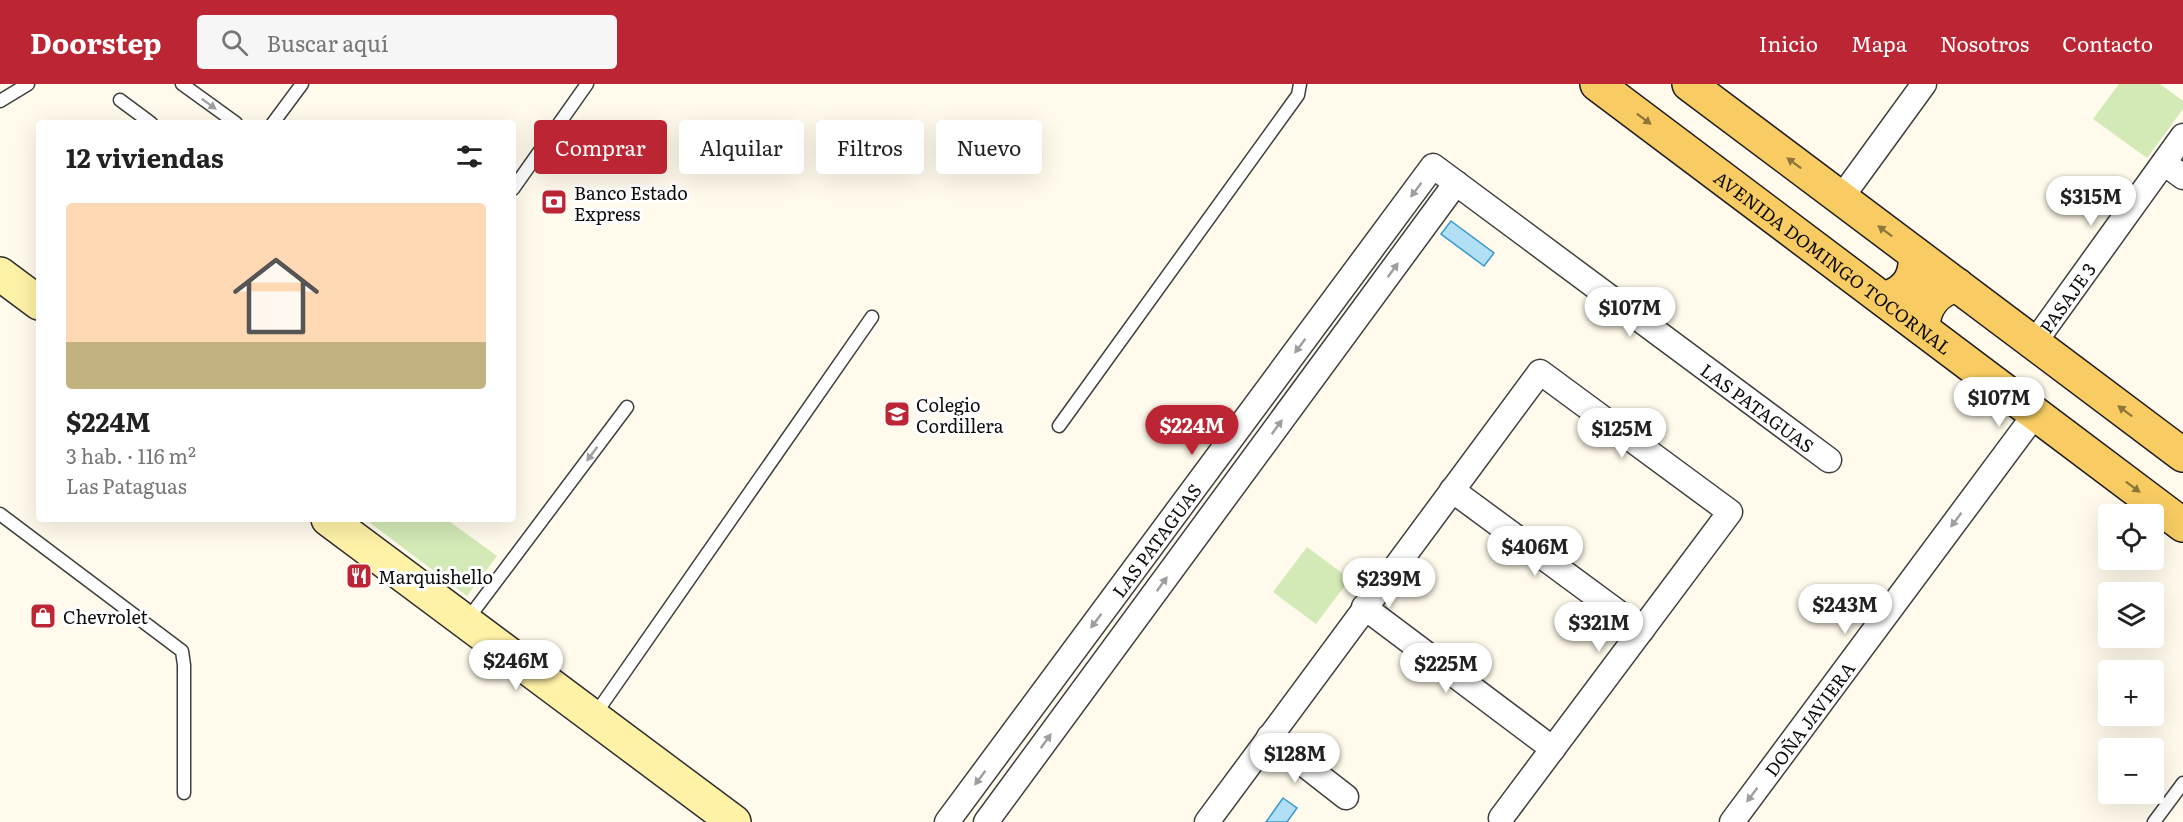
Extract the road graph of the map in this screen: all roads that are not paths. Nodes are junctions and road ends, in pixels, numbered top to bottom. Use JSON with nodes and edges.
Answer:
{"nodes":[{"id":1,"x":28,"y":84,"type":"edge"},
{"id":2,"x":182,"y":84,"type":"edge"},
{"id":3,"x":302,"y":84,"type":"edge"},
{"id":4,"x":587,"y":84,"type":"edge"},
{"id":5,"x":1300,"y":84,"type":"edge"},
{"id":6,"x":1689,"y":84,"type":"edge"},
{"id":7,"x":1924,"y":84,"type":"edge"},
{"id":8,"x":1613,"y":89,"type":"edge"},
{"id":9,"x":120,"y":100,"type":"dead end"},
{"id":10,"x":0,"y":101,"type":"edge"},
{"id":11,"x":147,"y":120,"type":"edge"},
{"id":12,"x":232,"y":120,"type":"edge"},
{"id":13,"x":275,"y":120,"type":"edge"},
{"id":14,"x":2183,"y":136,"type":"edge"},
{"id":15,"x":2173,"y":170,"type":"edge"},
{"id":16,"x":1456,"y":183,"type":"junction"},
{"id":17,"x":516,"y":185,"type":"edge"},
{"id":18,"x":1841,"y":198,"type":"junction"},
{"id":19,"x":1915,"y":254,"type":"junction"},
{"id":20,"x":0,"y":274,"type":"edge"},
{"id":21,"x":1957,"y":285,"type":"junction"},
{"id":22,"x":1883,"y":299,"type":"junction"},
{"id":23,"x":36,"y":301,"type":"edge"},
{"id":24,"x":872,"y":316,"type":"dead end"},
{"id":25,"x":1923,"y":329,"type":"junction"},
{"id":26,"x":2034,"y":343,"type":"junction"},
{"id":27,"x":627,"y":408,"type":"dead end"},
{"id":28,"x":2036,"y":413,"type":"junction"},
{"id":29,"x":1059,"y":426,"type":"dead end"},
{"id":30,"x":2183,"y":455,"type":"edge"},
{"id":31,"x":1829,"y":460,"type":"dead end"},
{"id":32,"x":1452,"y":490,"type":"junction"},
{"id":33,"x":0,"y":514,"type":"edge"},
{"id":34,"x":332,"y":522,"type":"edge"},
{"id":35,"x":2183,"y":525,"type":"edge"},
{"id":36,"x":1364,"y":607,"type":"junction"},
{"id":37,"x":466,"y":622,"type":"junction"},
{"id":38,"x":1642,"y":630,"type":"junction"},
{"id":39,"x":593,"y":717,"type":"junction"},
{"id":40,"x":1269,"y":737,"type":"junction"},
{"id":41,"x":1553,"y":748,"type":"junction"},
{"id":42,"x":2183,"y":783,"type":"edge"},
{"id":43,"x":184,"y":793,"type":"dead end"},
{"id":44,"x":1346,"y":797,"type":"dead end"},
{"id":45,"x":1501,"y":818,"type":"dead end"},
{"id":46,"x":730,"y":821,"type":"edge"},
{"id":47,"x":947,"y":822,"type":"edge"},
{"id":48,"x":987,"y":822,"type":"edge"},
{"id":49,"x":1207,"y":822,"type":"edge"},
{"id":50,"x":1732,"y":822,"type":"edge"},
{"id":51,"x":2154,"y":822,"type":"edge"}],
"edges":[{"from":1,"to":10,"type":"lane"},
{"from":2,"to":12,"type":"lane","one_way":true},
{"from":3,"to":13,"type":"lane"},
{"from":4,"to":17,"type":"lane"},
{"from":5,"to":29,"type":"lane"},
{"from":18,"to":6,"type":"main road","one_way":true},
{"from":7,"to":18,"type":"street"},
{"from":8,"to":22,"type":"main road","name":"AVENIDA DOMINGO TOCORNAL","one_way":true},
{"from":9,"to":11,"type":"lane"},
{"from":14,"to":15,"type":"street","name":"PASAJE 3"},
{"from":15,"to":26,"type":"street","name":"PASAJE 3"},
{"from":16,"to":31,"type":"street","name":"LAS PATAGUAS"},
{"from":16,"to":47,"type":"street","name":"LAS PATAGUAS","one_way":true},
{"from":48,"to":16,"type":"street","name":"LAS PATAGUAS","one_way":true},
{"from":19,"to":18,"type":"main road","one_way":true},
{"from":19,"to":21,"type":"main road"},
{"from":19,"to":22,"type":"main road"},
{"from":20,"to":23,"type":"street"},
{"from":21,"to":25,"type":"main road"},
{"from":21,"to":26,"type":"main road"},
{"from":22,"to":25,"type":"main road","name":"AVENIDA DOMINGO TOCORNAL"},
{"from":24,"to":39,"type":"lane"},
{"from":25,"to":28,"type":"main road","name":"AVENIDA DOMINGO TOCORNAL"},
{"from":30,"to":26,"type":"main road","one_way":true},
{"from":27,"to":37,"type":"lane","one_way":true},
{"from":28,"to":35,"type":"main road","name":"AVENIDA DOMINGO TOCORNAL","one_way":true},
{"from":28,"to":50,"type":"street","name":"DOÑA JAVIERA","one_way":true},
{"from":32,"to":36,"type":"street"},
{"from":32,"to":38,"type":"street"},
{"from":32,"to":38,"type":"street"},
{"from":33,"to":43,"type":"lane"},
{"from":34,"to":37,"type":"street"},
{"from":36,"to":40,"type":"street"},
{"from":36,"to":41,"type":"street"},
{"from":37,"to":39,"type":"street"},
{"from":38,"to":41,"type":"street"},
{"from":39,"to":46,"type":"street"},
{"from":40,"to":44,"type":"street"},
{"from":40,"to":49,"type":"street"},
{"from":41,"to":45,"type":"street"},
{"from":42,"to":51,"type":"lane"}]}
